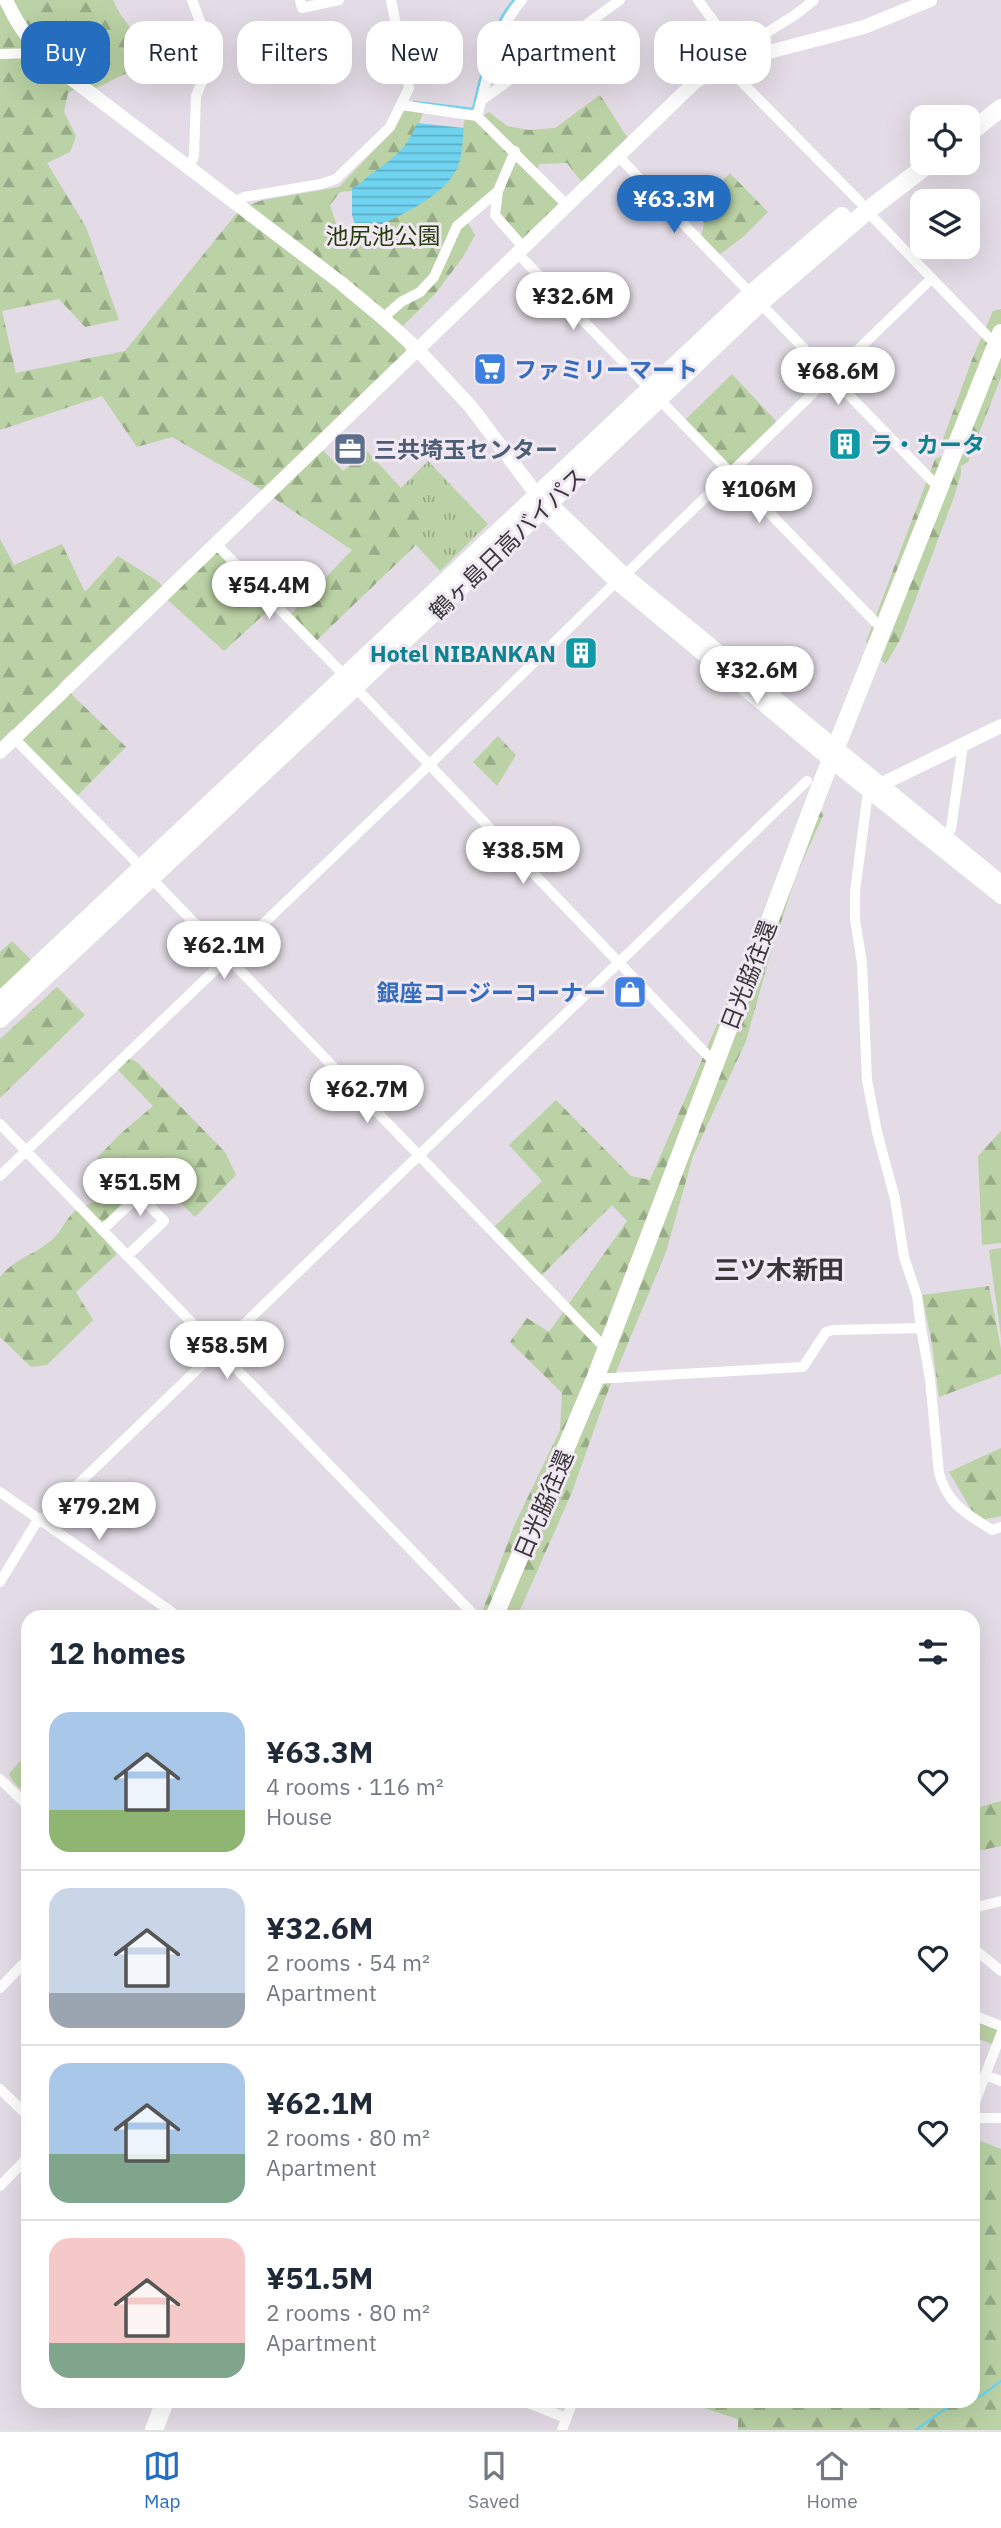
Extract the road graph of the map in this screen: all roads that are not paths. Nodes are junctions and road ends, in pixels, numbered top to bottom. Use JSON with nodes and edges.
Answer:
{"nodes":[{"id":1,"x":6,"y":0,"type":"edge"},
{"id":2,"x":192,"y":0,"type":"edge"},
{"id":3,"x":300,"y":0,"type":"edge"},
{"id":4,"x":339,"y":0,"type":"edge"},
{"id":5,"x":391,"y":0,"type":"edge"},
{"id":6,"x":522,"y":0,"type":"edge"},
{"id":7,"x":620,"y":0,"type":"edge"},
{"id":8,"x":698,"y":0,"type":"edge"},
{"id":9,"x":814,"y":0,"type":"edge"},
{"id":10,"x":930,"y":0,"type":"edge"},
{"id":11,"x":710,"y":21,"type":"edge"},
{"id":12,"x":21,"y":29,"type":"edge"},
{"id":13,"x":771,"y":32,"type":"edge"},
{"id":14,"x":771,"y":50,"type":"edge"},
{"id":15,"x":0,"y":54,"type":"edge"},
{"id":16,"x":21,"y":54,"type":"edge"},
{"id":17,"x":79,"y":84,"type":"edge"},
{"id":18,"x":693,"y":84,"type":"edge"},
{"id":19,"x":754,"y":84,"type":"edge"},
{"id":20,"x":1001,"y":94,"type":"edge"},
{"id":21,"x":482,"y":100,"type":"junction"},
{"id":22,"x":401,"y":105,"type":"junction"},
{"id":23,"x":1001,"y":108,"type":"edge"},
{"id":24,"x":980,"y":110,"type":"edge"},
{"id":25,"x":477,"y":116,"type":"junction"},
{"id":26,"x":980,"y":125,"type":"edge"},
{"id":27,"x":515,"y":151,"type":"junction"},
{"id":28,"x":618,"y":156,"type":"junction"},
{"id":29,"x":910,"y":164,"type":"edge"},
{"id":30,"x":189,"y":169,"type":"junction"},
{"id":31,"x":912,"y":175,"type":"edge"},
{"id":32,"x":498,"y":191,"type":"junction"},
{"id":33,"x":233,"y":202,"type":"junction"},
{"id":34,"x":567,"y":205,"type":"junction"},
{"id":35,"x":864,"y":206,"type":"junction"},
{"id":36,"x":521,"y":251,"type":"junction"},
{"id":37,"x":931,"y":279,"type":"junction"},
{"id":38,"x":756,"y":298,"type":"junction"},
{"id":39,"x":383,"y":318,"type":"junction"},
{"id":40,"x":998,"y":347,"type":"edge"},
{"id":41,"x":417,"y":349,"type":"junction"},
{"id":42,"x":829,"y":376,"type":"junction"},
{"id":43,"x":655,"y":394,"type":"junction"},
{"id":44,"x":730,"y":473,"type":"junction"},
{"id":45,"x":940,"y":489,"type":"junction"},
{"id":46,"x":543,"y":502,"type":"junction"},
{"id":47,"x":215,"y":542,"type":"junction"},
{"id":48,"x":620,"y":578,"type":"junction"},
{"id":49,"x":881,"y":629,"type":"junction"},
{"id":50,"x":350,"y":682,"type":"junction"},
{"id":51,"x":1001,"y":726,"type":"edge"},
{"id":52,"x":14,"y":738,"type":"junction"},
{"id":53,"x":963,"y":745,"type":"junction"},
{"id":54,"x":0,"y":752,"type":"edge"},
{"id":55,"x":833,"y":755,"type":"junction"},
{"id":56,"x":428,"y":766,"type":"junction"},
{"id":57,"x":807,"y":780,"type":"dead end"},
{"id":58,"x":877,"y":788,"type":"junction"},
{"id":59,"x":945,"y":836,"type":"junction"},
{"id":60,"x":147,"y":873,"type":"junction"},
{"id":61,"x":1001,"y":882,"type":"edge"},
{"id":62,"x":1001,"y":897,"type":"edge"},
{"id":63,"x":227,"y":957,"type":"junction"},
{"id":64,"x":619,"y":963,"type":"junction"},
{"id":65,"x":0,"y":1002,"type":"edge"},
{"id":66,"x":0,"y":1020,"type":"edge"},
{"id":67,"x":715,"y":1063,"type":"junction"},
{"id":68,"x":0,"y":1124,"type":"edge"},
{"id":69,"x":26,"y":1151,"type":"junction"},
{"id":70,"x":418,"y":1157,"type":"junction"},
{"id":71,"x":0,"y":1176,"type":"edge"},
{"id":72,"x":102,"y":1230,"type":"junction"},
{"id":73,"x":127,"y":1256,"type":"junction"},
{"id":74,"x":921,"y":1328,"type":"junction"},
{"id":75,"x":218,"y":1349,"type":"junction"},
{"id":76,"x":606,"y":1349,"type":"junction"},
{"id":77,"x":595,"y":1379,"type":"junction"},
{"id":78,"x":0,"y":1492,"type":"edge"},
{"id":79,"x":40,"y":1519,"type":"junction"},
{"id":80,"x":1001,"y":1527,"type":"edge"},
{"id":81,"x":0,"y":1582,"type":"edge"},
{"id":82,"x":169,"y":1610,"type":"edge"},
{"id":83,"x":469,"y":1610,"type":"edge"},
{"id":84,"x":498,"y":1610,"type":"edge"},
{"id":85,"x":0,"y":1779,"type":"edge"},
{"id":86,"x":21,"y":1799,"type":"edge"},
{"id":87,"x":1001,"y":1900,"type":"edge"},
{"id":88,"x":980,"y":1906,"type":"edge"},
{"id":89,"x":980,"y":1954,"type":"edge"},
{"id":90,"x":1001,"y":1956,"type":"edge"},
{"id":91,"x":986,"y":1960,"type":"junction"},
{"id":92,"x":21,"y":1966,"type":"edge"},
{"id":93,"x":1001,"y":1971,"type":"edge"},
{"id":94,"x":0,"y":1988,"type":"edge"},
{"id":95,"x":980,"y":2018,"type":"edge"},
{"id":96,"x":1001,"y":2026,"type":"edge"},
{"id":97,"x":1001,"y":2034,"type":"edge"},
{"id":98,"x":980,"y":2080,"type":"edge"},
{"id":99,"x":1001,"y":2081,"type":"edge"},
{"id":100,"x":0,"y":2089,"type":"edge"},
{"id":101,"x":21,"y":2109,"type":"edge"},
{"id":102,"x":980,"y":2118,"type":"edge"},
{"id":103,"x":1001,"y":2118,"type":"edge"},
{"id":104,"x":21,"y":2164,"type":"edge"},
{"id":105,"x":0,"y":2186,"type":"edge"},
{"id":106,"x":162,"y":2408,"type":"edge"},
{"id":107,"x":541,"y":2408,"type":"edge"},
{"id":108,"x":570,"y":2408,"type":"edge"},
{"id":109,"x":566,"y":2418,"type":"junction"},
{"id":110,"x":154,"y":2430,"type":"edge"},
{"id":111,"x":562,"y":2430,"type":"edge"}],
"edges":[{"from":1,"to":12,"type":"street"},
{"from":2,"to":30,"type":"street"},
{"from":3,"to":4,"type":"street"},
{"from":5,"to":22,"type":"street"},
{"from":6,"to":21,"type":"street"},
{"from":7,"to":21,"type":"street"},
{"from":8,"to":11,"type":"street"},
{"from":9,"to":13,"type":"street"},
{"from":10,"to":14,"type":"street"},
{"from":15,"to":16,"type":"street"},
{"from":17,"to":30,"type":"street"},
{"from":18,"to":28,"type":"street"},
{"from":19,"to":35,"type":"street"},
{"from":20,"to":24,"type":"highway"},
{"from":21,"to":25,"type":"street"},
{"from":22,"to":25,"type":"street"},
{"from":22,"to":33,"type":"street"},
{"from":23,"to":26,"type":"highway"},
{"from":25,"to":27,"type":"street"},
{"from":27,"to":32,"type":"street"},
{"from":27,"to":34,"type":"street"},
{"from":28,"to":34,"type":"street"},
{"from":28,"to":38,"type":"street"},
{"from":29,"to":35,"type":"highway","name":"鶴ヶ島日高バイパス"},
{"from":30,"to":33,"type":"street"},
{"from":31,"to":35,"type":"highway","name":"鶴ヶ島日高バイパス"},
{"from":32,"to":36,"type":"street"},
{"from":32,"to":39,"type":"street"},
{"from":33,"to":39,"type":"street"},
{"from":34,"to":36,"type":"street"},
{"from":35,"to":37,"type":"street"},
{"from":35,"to":38,"type":"highway","name":"鶴ヶ島日高バイパス"},
{"from":36,"to":41,"type":"street"},
{"from":36,"to":43,"type":"street"},
{"from":37,"to":40,"type":"street"},
{"from":37,"to":42,"type":"street"},
{"from":38,"to":42,"type":"street"},
{"from":38,"to":43,"type":"highway","name":"鶴ヶ島日高バイパス"},
{"from":39,"to":41,"type":"street"},
{"from":40,"to":45,"type":"highway","name":"日光脇往還"},
{"from":41,"to":46,"type":"street"},
{"from":41,"to":47,"type":"street"},
{"from":42,"to":44,"type":"street"},
{"from":42,"to":45,"type":"street"},
{"from":43,"to":44,"type":"street"},
{"from":43,"to":46,"type":"highway","name":"鶴ヶ島日高バイパス"},
{"from":44,"to":48,"type":"street"},
{"from":44,"to":49,"type":"street"},
{"from":45,"to":49,"type":"highway","name":"日光脇往還"},
{"from":46,"to":48,"type":"street"},
{"from":46,"to":50,"type":"highway","name":"鶴ヶ島日高バイパス"},
{"from":47,"to":50,"type":"street"},
{"from":47,"to":52,"type":"street"},
{"from":48,"to":55,"type":"street"},
{"from":48,"to":56,"type":"street"},
{"from":49,"to":55,"type":"highway","name":"日光脇往還"},
{"from":50,"to":56,"type":"street"},
{"from":50,"to":60,"type":"highway","name":"鶴ヶ島日高バイパス"},
{"from":51,"to":53,"type":"street"},
{"from":52,"to":54,"type":"street"},
{"from":52,"to":60,"type":"street"},
{"from":53,"to":58,"type":"street"},
{"from":53,"to":59,"type":"street"},
{"from":55,"to":58,"type":"street"},
{"from":55,"to":67,"type":"highway","name":"日光脇往還"},
{"from":56,"to":63,"type":"street"},
{"from":56,"to":64,"type":"street"},
{"from":57,"to":64,"type":"street"},
{"from":58,"to":59,"type":"street"},
{"from":58,"to":62,"type":"street"},
{"from":58,"to":74,"type":"street"},
{"from":59,"to":61,"type":"street"},
{"from":60,"to":63,"type":"street"},
{"from":60,"to":65,"type":"highway","name":"鶴ヶ島日高バイパス"},
{"from":60,"to":66,"type":"highway","name":"鶴ヶ島日高バイパス"},
{"from":63,"to":69,"type":"street"},
{"from":63,"to":70,"type":"street"},
{"from":64,"to":67,"type":"street"},
{"from":64,"to":70,"type":"street"},
{"from":67,"to":76,"type":"highway","name":"日光脇往還"},
{"from":68,"to":69,"type":"street"},
{"from":69,"to":71,"type":"street"},
{"from":69,"to":72,"type":"street"},
{"from":70,"to":75,"type":"street"},
{"from":70,"to":76,"type":"street"},
{"from":72,"to":73,"type":"street"},
{"from":72,"to":73,"type":"street"},
{"from":73,"to":75,"type":"street"},
{"from":74,"to":77,"type":"street"},
{"from":74,"to":80,"type":"street"},
{"from":75,"to":79,"type":"street"},
{"from":75,"to":83,"type":"street"},
{"from":76,"to":77,"type":"highway","name":"日光脇往還"},
{"from":77,"to":84,"type":"highway","name":"日光脇往還"},
{"from":78,"to":79,"type":"street"},
{"from":79,"to":81,"type":"street"},
{"from":79,"to":82,"type":"street"},
{"from":85,"to":86,"type":"street"},
{"from":87,"to":88,"type":"street"},
{"from":89,"to":91,"type":"street"},
{"from":90,"to":91,"type":"street"},
{"from":91,"to":93,"type":"street"},
{"from":92,"to":94,"type":"street"},
{"from":95,"to":96,"type":"street"},
{"from":97,"to":98,"type":"street"},
{"from":98,"to":99,"type":"street"},
{"from":100,"to":101,"type":"street"},
{"from":102,"to":103,"type":"street"},
{"from":104,"to":105,"type":"street"},
{"from":106,"to":110,"type":"highway"},
{"from":107,"to":109,"type":"street"},
{"from":108,"to":109,"type":"street"},
{"from":109,"to":111,"type":"street"}]}
